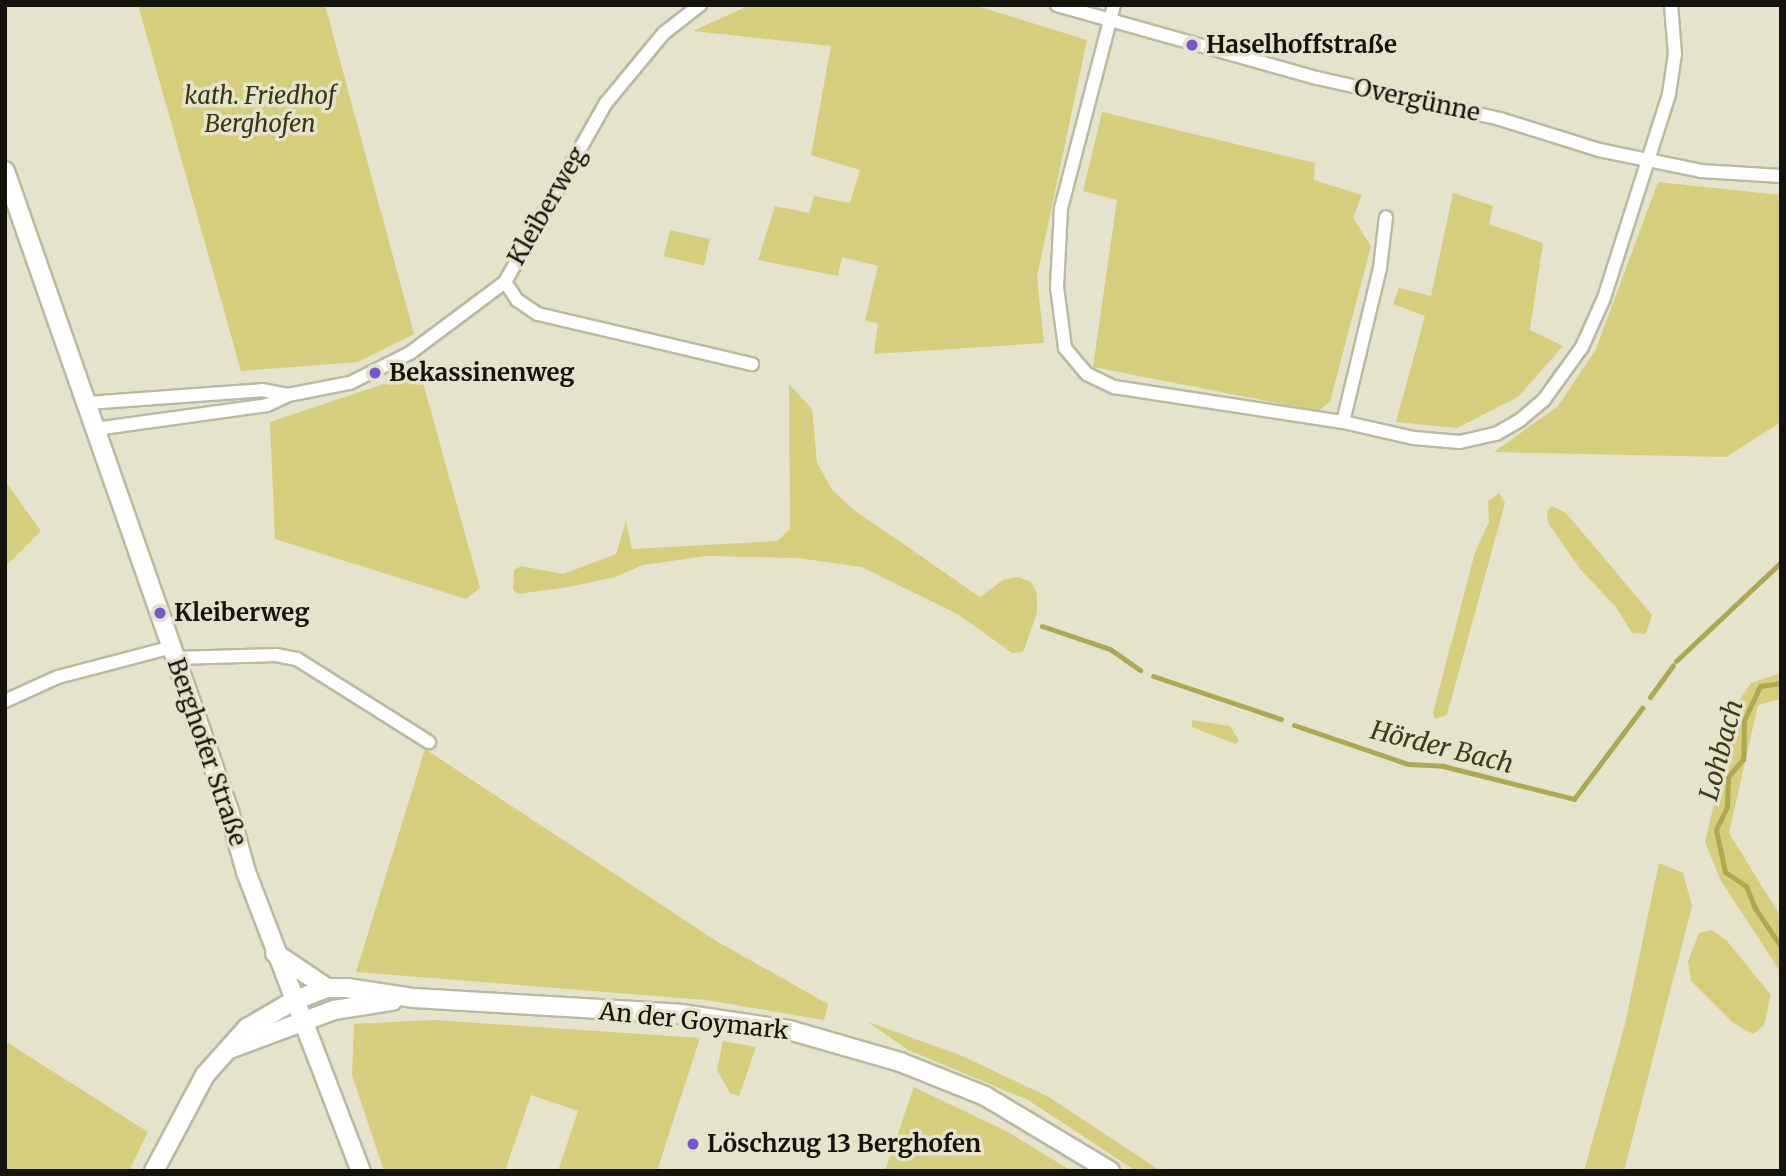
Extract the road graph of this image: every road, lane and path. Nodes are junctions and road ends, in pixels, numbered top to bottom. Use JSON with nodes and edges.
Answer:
{"nodes":[{"id":1,"x":700,"y":5,"type":"edge"},
{"id":2,"x":1057,"y":5,"type":"edge"},
{"id":3,"x":1114,"y":5,"type":"edge"},
{"id":4,"x":1671,"y":5,"type":"edge"},
{"id":5,"x":1111,"y":22,"type":"junction"},
{"id":6,"x":1647,"y":160,"type":"junction"},
{"id":7,"x":5,"y":171,"type":"edge"},
{"id":8,"x":1781,"y":176,"type":"edge"},
{"id":9,"x":1386,"y":217,"type":"dead end"},
{"id":10,"x":505,"y":282,"type":"junction"},
{"id":11,"x":752,"y":364,"type":"dead end"},
{"id":12,"x":288,"y":395,"type":"junction"},
{"id":13,"x":87,"y":403,"type":"junction"},
{"id":14,"x":1343,"y":422,"type":"junction"},
{"id":15,"x":95,"y":429,"type":"junction"},
{"id":16,"x":174,"y":653,"type":"junction"},
{"id":17,"x":5,"y":701,"type":"edge"},
{"id":18,"x":429,"y":741,"type":"dead end"},
{"id":19,"x":275,"y":953,"type":"junction"},
{"id":20,"x":327,"y":988,"type":"junction"},
{"id":21,"x":414,"y":998,"type":"junction"},
{"id":22,"x":293,"y":1001,"type":"junction"},
{"id":23,"x":302,"y":1023,"type":"junction"},
{"id":24,"x":228,"y":1049,"type":"junction"},
{"id":25,"x":154,"y":1171,"type":"edge"},
{"id":26,"x":361,"y":1171,"type":"edge"},
{"id":27,"x":1110,"y":1171,"type":"edge"}],
"edges":[{"from":1,"to":10,"type":"street","name":"Kleiberweg"},
{"from":2,"to":5,"type":"street","name":"Overgünne"},
{"from":3,"to":5,"type":"street"},
{"from":4,"to":6,"type":"street"},
{"from":5,"to":6,"type":"street","name":"Overgünne"},
{"from":5,"to":14,"type":"street"},
{"from":6,"to":8,"type":"street","name":"Overgünne"},
{"from":6,"to":14,"type":"street"},
{"from":7,"to":13,"type":"main road","name":"Berghofer Straße"},
{"from":9,"to":14,"type":"street"},
{"from":10,"to":11,"type":"street"},
{"from":10,"to":12,"type":"street","name":"Kleiberweg"},
{"from":12,"to":13,"type":"street","name":"Kleiberweg"},
{"from":12,"to":15,"type":"street","name":"Kleiberweg"},
{"from":13,"to":15,"type":"main road","name":"Berghofer Straße"},
{"from":15,"to":16,"type":"main road","name":"Berghofer Straße"},
{"from":16,"to":17,"type":"street"},
{"from":16,"to":18,"type":"street"},
{"from":16,"to":19,"type":"main road","name":"Berghofer Straße"},
{"from":19,"to":20,"type":"main road"},
{"from":19,"to":22,"type":"main road","name":"Berghofer Straße"},
{"from":20,"to":21,"type":"main road","name":"An der Goymark"},
{"from":20,"to":22,"type":"main road","name":"An der Goymark"},
{"from":21,"to":23,"type":"main road","name":"An der Goymark"},
{"from":21,"to":27,"type":"main road","name":"An der Goymark"},
{"from":22,"to":23,"type":"main road","name":"Berghofer Straße"},
{"from":22,"to":24,"type":"main road","name":"An der Goymark"},
{"from":23,"to":24,"type":"main road","name":"An der Goymark"},
{"from":23,"to":26,"type":"main road","name":"Berghofer Straße"},
{"from":24,"to":25,"type":"main road","name":"An der Goymark"}]}
